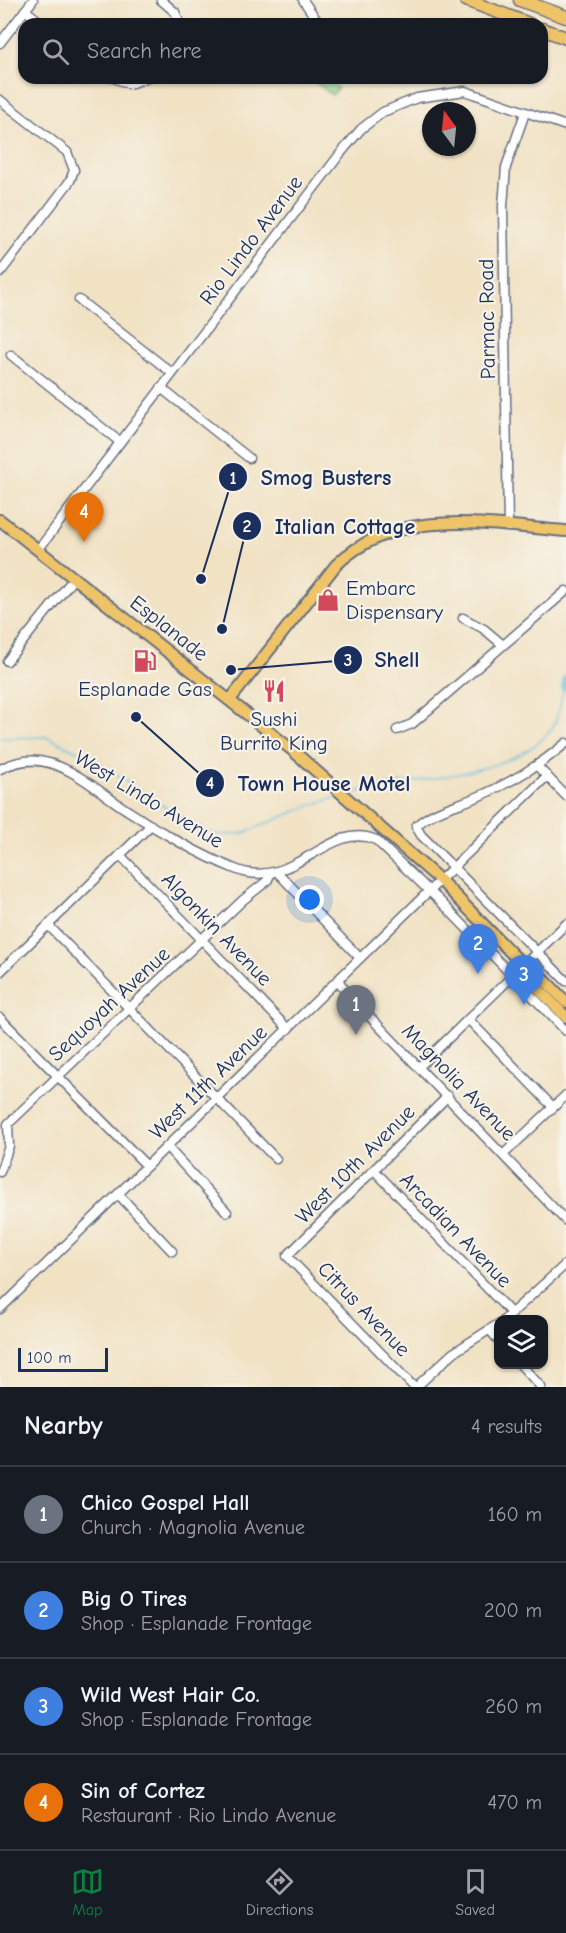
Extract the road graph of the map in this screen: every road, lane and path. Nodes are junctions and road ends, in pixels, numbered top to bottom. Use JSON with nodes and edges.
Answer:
{"nodes":[{"id":1,"x":33,"y":0,"type":"edge"},
{"id":2,"x":161,"y":0,"type":"edge"},
{"id":3,"x":303,"y":0,"type":"edge"},
{"id":4,"x":466,"y":0,"type":"edge"},
{"id":5,"x":520,"y":0,"type":"edge"},
{"id":6,"x":25,"y":10,"type":"junction"},
{"id":7,"x":566,"y":17,"type":"edge"},
{"id":8,"x":19,"y":18,"type":"edge"},
{"id":9,"x":35,"y":18,"type":"edge"},
{"id":10,"x":178,"y":18,"type":"edge"},
{"id":11,"x":315,"y":18,"type":"edge"},
{"id":12,"x":513,"y":18,"type":"edge"},
{"id":13,"x":18,"y":19,"type":"edge"},
{"id":14,"x":548,"y":31,"type":"edge"},
{"id":15,"x":566,"y":38,"type":"edge"},
{"id":16,"x":0,"y":43,"type":"edge"},
{"id":17,"x":0,"y":100,"type":"edge"},
{"id":18,"x":525,"y":113,"type":"junction"},
{"id":19,"x":566,"y":126,"type":"edge"},
{"id":20,"x":0,"y":273,"type":"edge"},
{"id":21,"x":79,"y":300,"type":"dead end"},
{"id":22,"x":11,"y":355,"type":"dead end"},
{"id":23,"x":172,"y":373,"type":"junction"},
{"id":24,"x":161,"y":388,"type":"junction"},
{"id":25,"x":120,"y":442,"type":"junction"},
{"id":26,"x":249,"y":458,"type":"dead end"},
{"id":27,"x":0,"y":520,"type":"edge"},
{"id":28,"x":508,"y":527,"type":"junction"},
{"id":29,"x":566,"y":531,"type":"edge"},
{"id":30,"x":38,"y":550,"type":"junction"},
{"id":31,"x":74,"y":578,"type":"junction"},
{"id":32,"x":566,"y":591,"type":"edge"},
{"id":33,"x":463,"y":618,"type":"dead end"},
{"id":34,"x":502,"y":645,"type":"junction"},
{"id":35,"x":7,"y":661,"type":"dead end"},
{"id":36,"x":230,"y":700,"type":"junction"},
{"id":37,"x":397,"y":730,"type":"dead end"},
{"id":38,"x":566,"y":743,"type":"edge"},
{"id":39,"x":538,"y":767,"type":"junction"},
{"id":40,"x":0,"y":769,"type":"edge"},
{"id":41,"x":547,"y":776,"type":"junction"},
{"id":42,"x":566,"y":796,"type":"edge"},
{"id":43,"x":151,"y":825,"type":"junction"},
{"id":44,"x":120,"y":855,"type":"junction"},
{"id":45,"x":454,"y":867,"type":"junction"},
{"id":46,"x":274,"y":874,"type":"junction"},
{"id":47,"x":441,"y":881,"type":"junction"},
{"id":48,"x":430,"y":891,"type":"junction"},
{"id":49,"x":566,"y":924,"type":"edge"},
{"id":50,"x":48,"y":925,"type":"junction"},
{"id":51,"x":203,"y":941,"type":"junction"},
{"id":52,"x":537,"y":952,"type":"junction"},
{"id":53,"x":360,"y":958,"type":"junction"},
{"id":54,"x":523,"y":965,"type":"junction"},
{"id":55,"x":0,"y":972,"type":"edge"},
{"id":56,"x":512,"y":976,"type":"junction"},
{"id":57,"x":338,"y":980,"type":"junction"},
{"id":58,"x":566,"y":981,"type":"edge"},
{"id":59,"x":566,"y":1002,"type":"edge"},
{"id":60,"x":131,"y":1008,"type":"junction"},
{"id":61,"x":566,"y":1017,"type":"edge"},
{"id":62,"x":0,"y":1018,"type":"edge"},
{"id":63,"x":468,"y":1018,"type":"junction"},
{"id":64,"x":288,"y":1029,"type":"junction"},
{"id":65,"x":566,"y":1031,"type":"edge"},
{"id":66,"x":419,"y":1067,"type":"junction"},
{"id":67,"x":59,"y":1076,"type":"junction"},
{"id":68,"x":566,"y":1095,"type":"edge"},
{"id":69,"x":448,"y":1096,"type":"junction"},
{"id":70,"x":217,"y":1098,"type":"junction"},
{"id":71,"x":553,"y":1107,"type":"junction"},
{"id":72,"x":4,"y":1123,"type":"edge"},
{"id":73,"x":167,"y":1147,"type":"junction"},
{"id":74,"x":504,"y":1154,"type":"junction"},
{"id":75,"x":276,"y":1159,"type":"dead end"},
{"id":76,"x":147,"y":1166,"type":"junction"},
{"id":77,"x":375,"y":1171,"type":"junction"},
{"id":78,"x":0,"y":1172,"type":"edge"},
{"id":79,"x":118,"y":1194,"type":"junction"},
{"id":80,"x":556,"y":1208,"type":"junction"},
{"id":81,"x":227,"y":1212,"type":"dead end"},
{"id":82,"x":566,"y":1214,"type":"edge"},
{"id":83,"x":566,"y":1221,"type":"edge"},
{"id":84,"x":172,"y":1251,"type":"dead end"},
{"id":85,"x":287,"y":1256,"type":"joint"},
{"id":86,"x":566,"y":1259,"type":"edge"},
{"id":87,"x":566,"y":1264,"type":"edge"},
{"id":88,"x":557,"y":1271,"type":"junction"},
{"id":89,"x":0,"y":1309,"type":"edge"},
{"id":90,"x":506,"y":1315,"type":"edge"},
{"id":91,"x":510,"y":1315,"type":"edge"},
{"id":92,"x":494,"y":1327,"type":"edge"},
{"id":93,"x":490,"y":1330,"type":"junction"},
{"id":94,"x":494,"y":1335,"type":"edge"},
{"id":95,"x":524,"y":1369,"type":"edge"},
{"id":96,"x":415,"y":1387,"type":"edge"},
{"id":97,"x":542,"y":1387,"type":"edge"}],
"edges":[{"from":1,"to":6,"type":"street"},
{"from":2,"to":10,"type":"street"},
{"from":3,"to":11,"type":"street"},
{"from":4,"to":12,"type":"highway"},
{"from":5,"to":7,"type":"highway"},
{"from":6,"to":8,"type":"street"},
{"from":6,"to":9,"type":"street"},
{"from":13,"to":16,"type":"street"},
{"from":14,"to":15,"type":"highway"},
{"from":17,"to":20,"type":"street"},
{"from":18,"to":19,"type":"street","name":"Rio Lindo Avenue"},
{"from":18,"to":23,"type":"street","name":"Rio Lindo Avenue"},
{"from":18,"to":28,"type":"street","name":"Parmac Road"},
{"from":21,"to":23,"type":"street"},
{"from":22,"to":25,"type":"street"},
{"from":23,"to":24,"type":"street","name":"Rio Lindo Avenue"},
{"from":24,"to":25,"type":"street","name":"Rio Lindo Avenue"},
{"from":24,"to":26,"type":"street"},
{"from":25,"to":30,"type":"street","name":"Rio Lindo Avenue"},
{"from":27,"to":30,"type":"main road","name":"Esplanade"},
{"from":28,"to":29,"type":"main road"},
{"from":28,"to":36,"type":"main road"},
{"from":30,"to":31,"type":"main road","name":"Esplanade"},
{"from":31,"to":35,"type":"street"},
{"from":31,"to":36,"type":"main road","name":"Esplanade"},
{"from":32,"to":34,"type":"street"},
{"from":33,"to":34,"type":"street"},
{"from":34,"to":37,"type":"street"},
{"from":36,"to":47,"type":"main road","name":"Esplanade"},
{"from":38,"to":39,"type":"street"},
{"from":39,"to":41,"type":"street"},
{"from":39,"to":45,"type":"street"},
{"from":40,"to":43,"type":"street","name":"West Lindo Avenue"},
{"from":41,"to":42,"type":"street"},
{"from":41,"to":45,"type":"street","name":"West 11th Avenue"},
{"from":43,"to":44,"type":"street"},
{"from":43,"to":46,"type":"street","name":"West Lindo Avenue"},
{"from":44,"to":50,"type":"street"},
{"from":44,"to":51,"type":"street","name":"Algonkin Avenue"},
{"from":45,"to":47,"type":"street","name":"West 11th Avenue"},
{"from":45,"to":52,"type":"street"},
{"from":46,"to":48,"type":"street"},
{"from":46,"to":51,"type":"street","name":"Sequoyah Avenue"},
{"from":46,"to":53,"type":"street"},
{"from":47,"to":48,"type":"street","name":"West 11th Avenue"},
{"from":47,"to":54,"type":"main road","name":"Esplanade"},
{"from":48,"to":53,"type":"street","name":"West 11th Avenue"},
{"from":48,"to":56,"type":"street"},
{"from":49,"to":52,"type":"street"},
{"from":50,"to":55,"type":"street"},
{"from":50,"to":60,"type":"street"},
{"from":51,"to":60,"type":"street","name":"Sequoyah Avenue"},
{"from":51,"to":64,"type":"street","name":"Algonkin Avenue"},
{"from":52,"to":54,"type":"street"},
{"from":52,"to":58,"type":"street"},
{"from":53,"to":57,"type":"street","name":"West 11th Avenue"},
{"from":54,"to":56,"type":"street"},
{"from":54,"to":59,"type":"main road","name":"Esplanade"},
{"from":54,"to":61,"type":"main road","name":"Esplanade"},
{"from":56,"to":63,"type":"street"},
{"from":56,"to":65,"type":"street"},
{"from":57,"to":64,"type":"street","name":"West 11th Avenue"},
{"from":57,"to":66,"type":"street","name":"Magnolia Avenue"},
{"from":60,"to":67,"type":"street","name":"Sequoyah Avenue"},
{"from":60,"to":70,"type":"street"},
{"from":62,"to":67,"type":"street"},
{"from":63,"to":66,"type":"street"},
{"from":63,"to":71,"type":"street"},
{"from":64,"to":70,"type":"street","name":"West 11th Avenue"},
{"from":66,"to":69,"type":"street","name":"Magnolia Avenue"},
{"from":67,"to":72,"type":"street","name":"Sequoyah Avenue"},
{"from":67,"to":76,"type":"street"},
{"from":68,"to":71,"type":"street"},
{"from":69,"to":74,"type":"street","name":"Magnolia Avenue"},
{"from":69,"to":77,"type":"street","name":"West 10th Avenue"},
{"from":70,"to":73,"type":"street","name":"West 11th Avenue"},
{"from":70,"to":75,"type":"street"},
{"from":71,"to":74,"type":"street"},
{"from":72,"to":78,"type":"street","name":"Sequoyah Avenue"},
{"from":73,"to":76,"type":"street","name":"West 11th Avenue"},
{"from":73,"to":81,"type":"street"},
{"from":74,"to":80,"type":"street","name":"Magnolia Avenue"},
{"from":76,"to":79,"type":"street","name":"West 11th Avenue"},
{"from":77,"to":85,"type":"street","name":"West 10th Avenue"},
{"from":77,"to":90,"type":"street","name":"Arcadian Avenue"},
{"from":79,"to":84,"type":"street"},
{"from":79,"to":89,"type":"street","name":"West 11th Avenue"},
{"from":80,"to":82,"type":"street","name":"Magnolia Avenue"},
{"from":80,"to":83,"type":"street","name":"Magnolia Avenue"},
{"from":85,"to":96,"type":"street","name":"Citrus Avenue"},
{"from":86,"to":88,"type":"street"},
{"from":87,"to":88,"type":"street"},
{"from":88,"to":91,"type":"street"},
{"from":92,"to":93,"type":"street"},
{"from":93,"to":94,"type":"street"},
{"from":93,"to":96,"type":"street"},
{"from":95,"to":97,"type":"street"}]}
